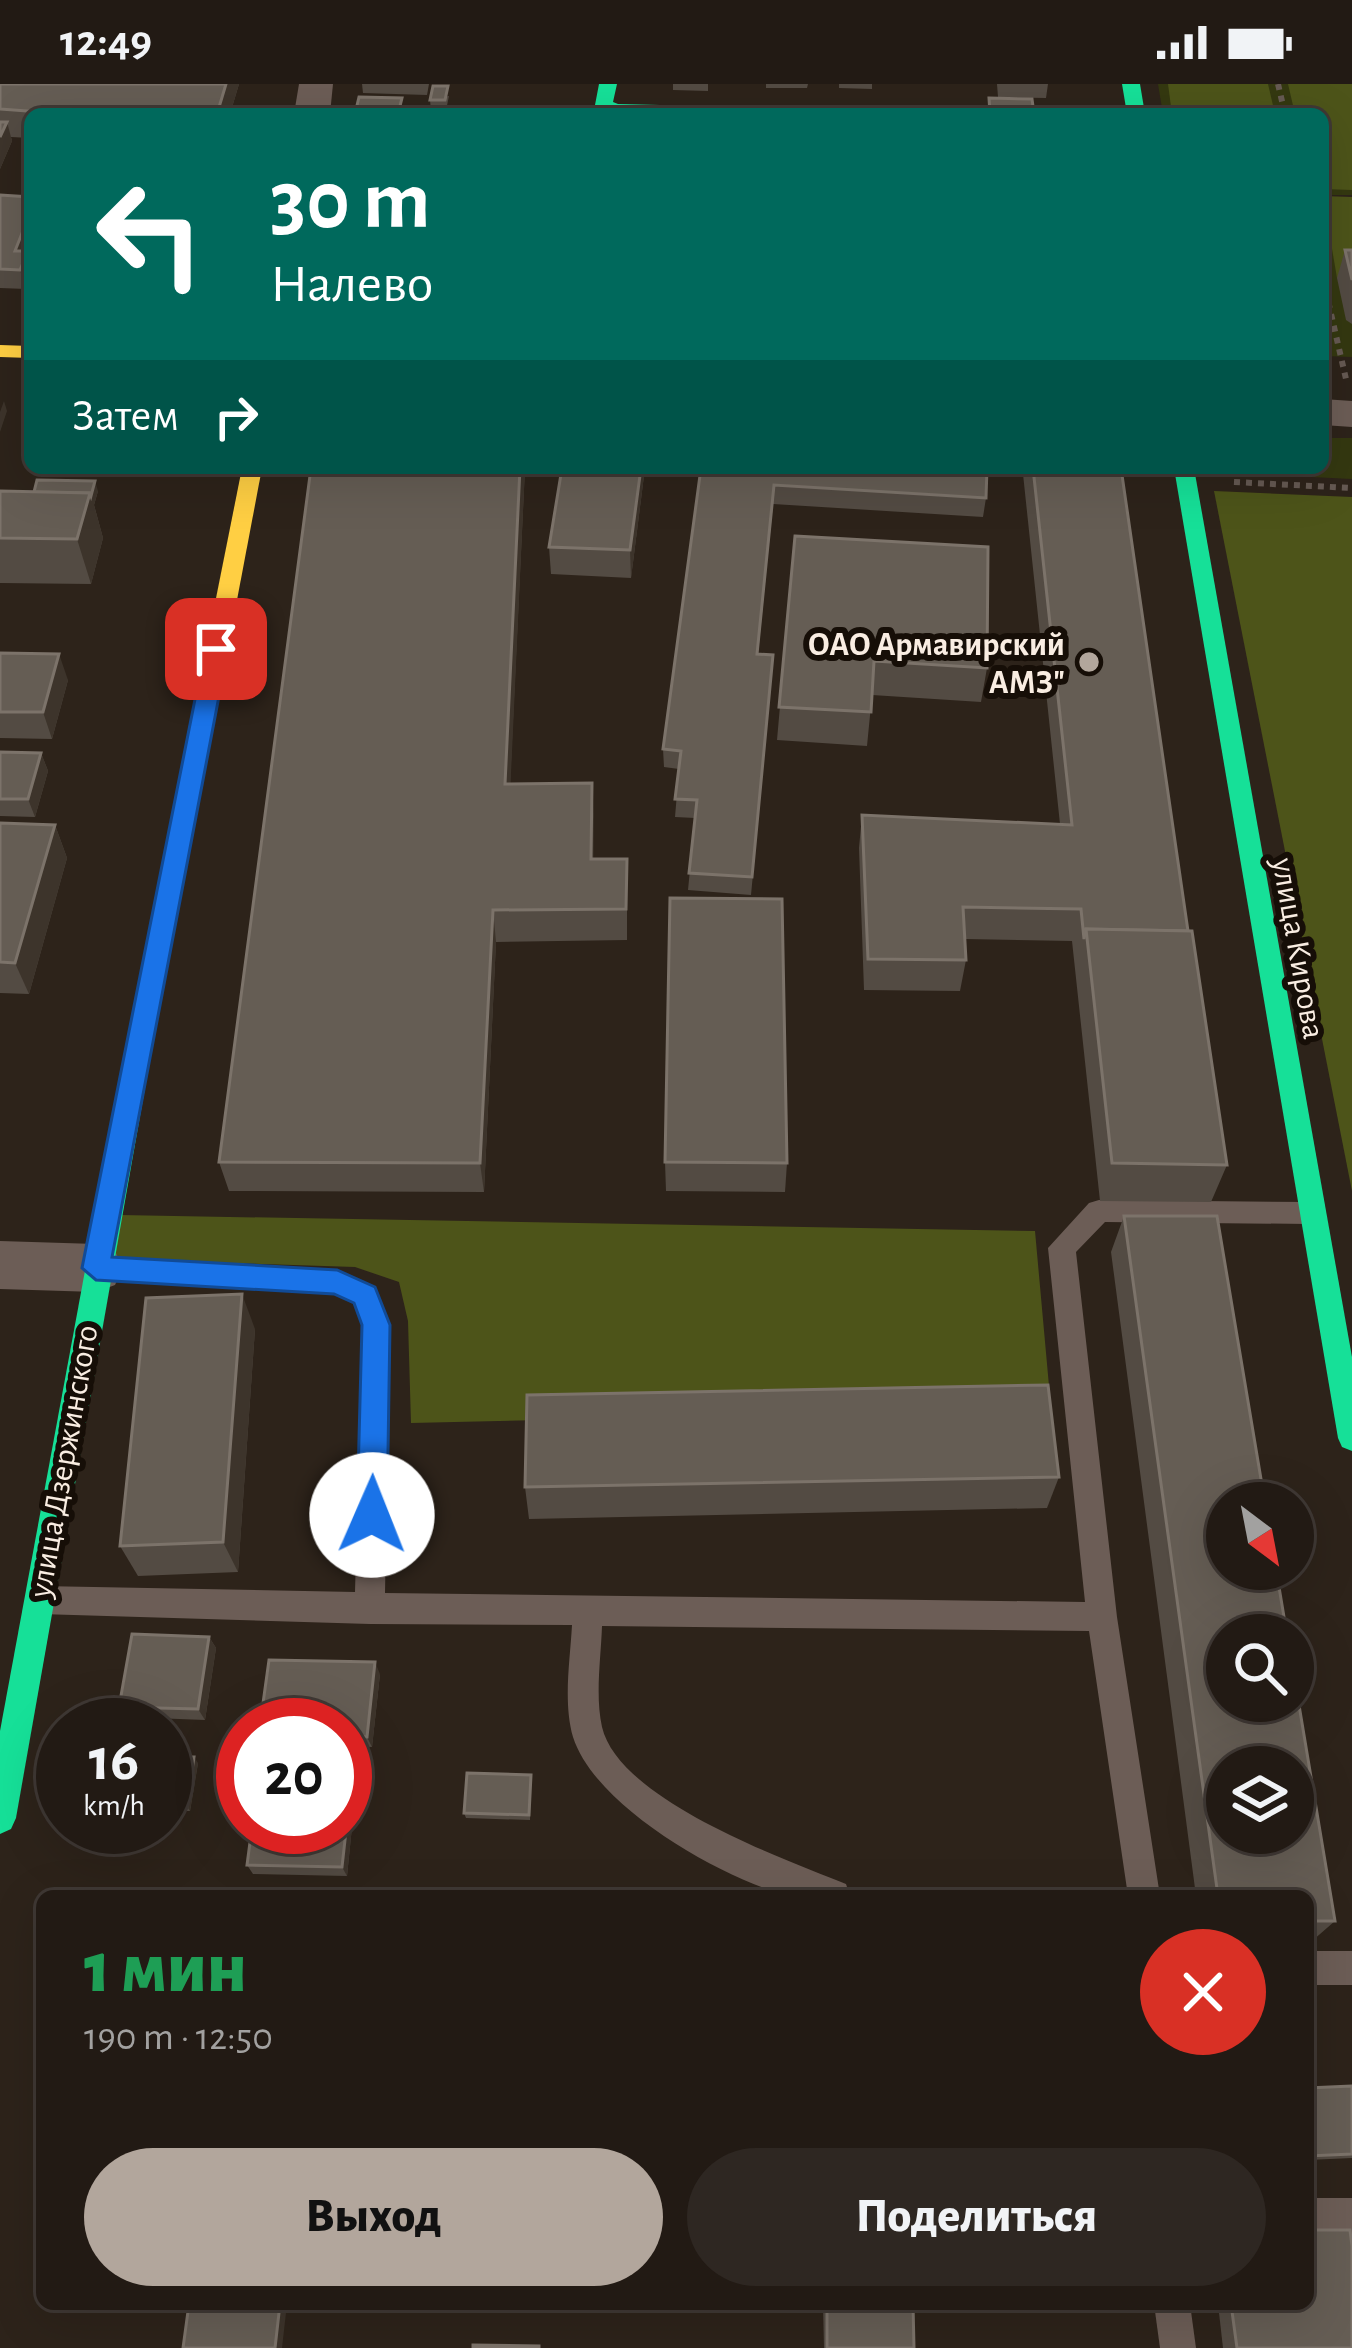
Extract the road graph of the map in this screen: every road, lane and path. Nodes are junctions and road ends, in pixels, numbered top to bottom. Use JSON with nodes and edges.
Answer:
{"nodes":[{"id":1,"x":1329,"y":320,"type":"edge"},
{"id":2,"x":1341,"y":403,"type":"edge"},
{"id":3,"x":250,"y":474,"type":"edge"},
{"id":4,"x":1185,"y":474,"type":"edge"},
{"id":5,"x":1217,"y":481,"type":"dead end"},
{"id":6,"x":1352,"y":488,"type":"edge"},
{"id":7,"x":1309,"y":1214,"type":"junction"},
{"id":8,"x":0,"y":1265,"type":"edge"},
{"id":9,"x":96,"y":1268,"type":"junction"},
{"id":10,"x":1352,"y":1438,"type":"edge"},
{"id":11,"x":37,"y":1600,"type":"junction"},
{"id":12,"x":370,"y":1610,"type":"junction"},
{"id":13,"x":587,"y":1610,"type":"junction"},
{"id":14,"x":1102,"y":1617,"type":"junction"},
{"id":15,"x":0,"y":1818,"type":"edge"},
{"id":16,"x":820,"y":1890,"type":"edge"},
{"id":17,"x":1143,"y":1890,"type":"edge"},
{"id":18,"x":1352,"y":1968,"type":"edge"},
{"id":19,"x":1314,"y":1969,"type":"edge"},
{"id":20,"x":1314,"y":2216,"type":"edge"},
{"id":21,"x":1352,"y":2216,"type":"edge"},
{"id":22,"x":1173,"y":2310,"type":"edge"},
{"id":23,"x":1178,"y":2348,"type":"edge"}],
"edges":[{"from":1,"to":2,"type":"path"},
{"from":3,"to":9,"type":"street","name":"улица Дзержинского"},
{"from":4,"to":7,"type":"street","name":"улица Кирова"},
{"from":5,"to":6,"type":"path"},
{"from":7,"to":10,"type":"street","name":"улица Кирова"},
{"from":7,"to":14,"type":"lane"},
{"from":8,"to":9,"type":"street"},
{"from":9,"to":11,"type":"street","name":"улица Дзержинского"},
{"from":9,"to":12,"type":"lane"},
{"from":11,"to":12,"type":"lane"},
{"from":11,"to":15,"type":"street","name":"улица Дзержинского"},
{"from":12,"to":13,"type":"lane"},
{"from":13,"to":14,"type":"lane"},
{"from":13,"to":16,"type":"lane"},
{"from":14,"to":17,"type":"lane"},
{"from":18,"to":19,"type":"lane"},
{"from":20,"to":21,"type":"lane"},
{"from":22,"to":23,"type":"lane"}]}
